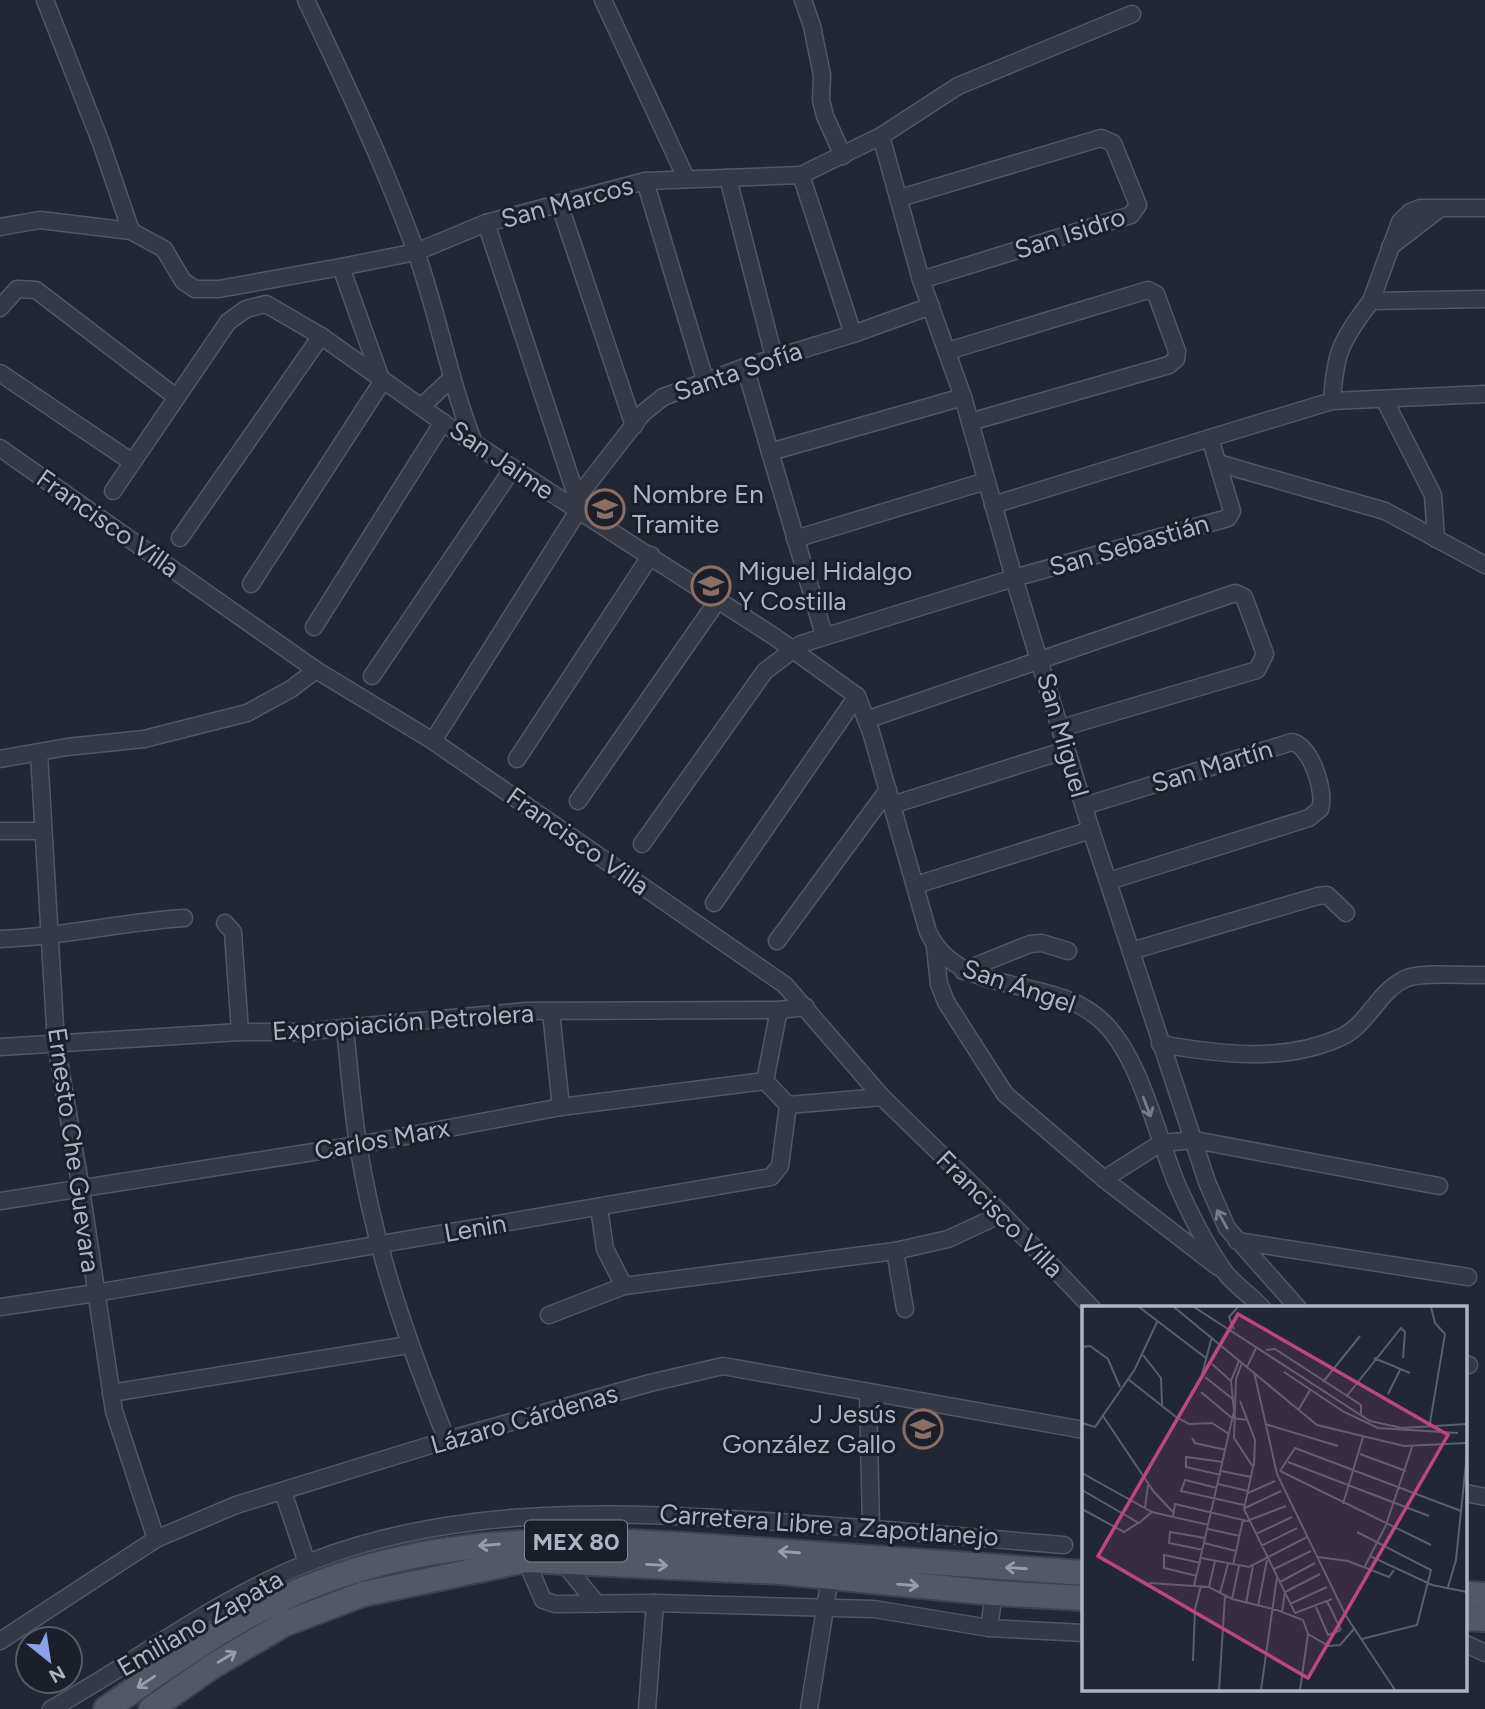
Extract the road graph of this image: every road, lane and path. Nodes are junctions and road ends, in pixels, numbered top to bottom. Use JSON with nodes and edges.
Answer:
{"nodes":[{"id":1,"x":45,"y":0,"type":"edge"},
{"id":2,"x":306,"y":0,"type":"edge"},
{"id":3,"x":603,"y":0,"type":"edge"},
{"id":4,"x":803,"y":0,"type":"edge"},
{"id":5,"x":1132,"y":14,"type":"dead end"},
{"id":6,"x":881,"y":136,"type":"junction"},
{"id":7,"x":843,"y":156,"type":"junction"},
{"id":8,"x":801,"y":175,"type":"junction"},
{"id":9,"x":686,"y":178,"type":"junction"},
{"id":10,"x":728,"y":178,"type":"junction"},
{"id":11,"x":645,"y":181,"type":"junction"},
{"id":12,"x":900,"y":198,"type":"junction"},
{"id":13,"x":559,"y":203,"type":"junction"},
{"id":14,"x":1485,"y":208,"type":"edge"},
{"id":15,"x":486,"y":223,"type":"junction"},
{"id":16,"x":0,"y":227,"type":"edge"},
{"id":17,"x":131,"y":231,"type":"junction"},
{"id":18,"x":416,"y":252,"type":"junction"},
{"id":19,"x":341,"y":267,"type":"junction"},
{"id":20,"x":921,"y":280,"type":"junction"},
{"id":21,"x":1485,"y":299,"type":"edge"},
{"id":22,"x":1371,"y":301,"type":"junction"},
{"id":23,"x":931,"y":306,"type":"junction"},
{"id":24,"x":0,"y":308,"type":"edge"},
{"id":25,"x":853,"y":334,"type":"junction"},
{"id":26,"x":321,"y":336,"type":"junction"},
{"id":27,"x":948,"y":351,"type":"junction"},
{"id":28,"x":774,"y":357,"type":"junction"},
{"id":29,"x":745,"y":366,"type":"junction"},
{"id":30,"x":0,"y":373,"type":"edge"},
{"id":31,"x":452,"y":379,"type":"junction"},
{"id":32,"x":705,"y":380,"type":"junction"},
{"id":33,"x":382,"y":382,"type":"junction"},
{"id":34,"x":1485,"y":394,"type":"edge"},
{"id":35,"x":176,"y":397,"type":"junction"},
{"id":36,"x":963,"y":397,"type":"junction"},
{"id":37,"x":1384,"y":399,"type":"junction"},
{"id":38,"x":1332,"y":401,"type":"junction"},
{"id":39,"x":422,"y":406,"type":"junction"},
{"id":40,"x":443,"y":422,"type":"junction"},
{"id":41,"x":970,"y":422,"type":"junction"},
{"id":42,"x":634,"y":426,"type":"junction"},
{"id":43,"x":1210,"y":438,"type":"junction"},
{"id":44,"x":474,"y":443,"type":"junction"},
{"id":45,"x":0,"y":448,"type":"edge"},
{"id":46,"x":770,"y":452,"type":"junction"},
{"id":47,"x":132,"y":462,"type":"junction"},
{"id":48,"x":1218,"y":463,"type":"junction"},
{"id":49,"x":513,"y":468,"type":"junction"},
{"id":50,"x":986,"y":481,"type":"junction"},
{"id":51,"x":113,"y":491,"type":"dead end"},
{"id":52,"x":577,"y":504,"type":"junction"},
{"id":53,"x":993,"y":505,"type":"junction"},
{"id":54,"x":180,"y":538,"type":"dead end"},
{"id":55,"x":795,"y":539,"type":"junction"},
{"id":56,"x":1436,"y":539,"type":"junction"},
{"id":57,"x":651,"y":555,"type":"junction"},
{"id":58,"x":1485,"y":565,"type":"edge"},
{"id":59,"x":1014,"y":578,"type":"junction"},
{"id":60,"x":251,"y":584,"type":"dead end"},
{"id":61,"x":718,"y":600,"type":"junction"},
{"id":62,"x":314,"y":627,"type":"dead end"},
{"id":63,"x":824,"y":635,"type":"junction"},
{"id":64,"x":791,"y":651,"type":"junction"},
{"id":65,"x":1041,"y":661,"type":"junction"},
{"id":66,"x":316,"y":670,"type":"junction"},
{"id":67,"x":372,"y":676,"type":"dead end"},
{"id":68,"x":857,"y":696,"type":"junction"},
{"id":69,"x":866,"y":720,"type":"junction"},
{"id":70,"x":1061,"y":728,"type":"junction"},
{"id":71,"x":433,"y":741,"type":"junction"},
{"id":72,"x":1066,"y":750,"type":"junction"},
{"id":73,"x":39,"y":753,"type":"junction"},
{"id":74,"x":0,"y":759,"type":"edge"},
{"id":75,"x":517,"y":759,"type":"dead end"},
{"id":76,"x":890,"y":798,"type":"junction"},
{"id":77,"x":578,"y":801,"type":"dead end"},
{"id":78,"x":1084,"y":806,"type":"junction"},
{"id":79,"x":1091,"y":830,"type":"junction"},
{"id":80,"x":0,"y":831,"type":"edge"},
{"id":81,"x":41,"y":831,"type":"junction"},
{"id":82,"x":642,"y":844,"type":"dead end"},
{"id":83,"x":1108,"y":881,"type":"junction"},
{"id":84,"x":916,"y":885,"type":"junction"},
{"id":85,"x":714,"y":904,"type":"dead end"},
{"id":86,"x":1346,"y":913,"type":"dead end"},
{"id":87,"x":184,"y":918,"type":"dead end"},
{"id":88,"x":225,"y":923,"type":"dead end"},
{"id":89,"x":51,"y":937,"type":"junction"},
{"id":90,"x":0,"y":939,"type":"edge"},
{"id":91,"x":778,"y":941,"type":"dead end"},
{"id":92,"x":935,"y":947,"type":"junction"},
{"id":93,"x":1068,"y":951,"type":"dead end"},
{"id":94,"x":1131,"y":951,"type":"junction"},
{"id":95,"x":963,"y":971,"type":"junction"},
{"id":96,"x":1485,"y":975,"type":"edge"},
{"id":97,"x":806,"y":1007,"type":"junction"},
{"id":98,"x":779,"y":1010,"type":"junction"},
{"id":99,"x":551,"y":1012,"type":"junction"},
{"id":100,"x":345,"y":1027,"type":"junction"},
{"id":101,"x":240,"y":1032,"type":"junction"},
{"id":102,"x":56,"y":1044,"type":"junction"},
{"id":103,"x":1160,"y":1044,"type":"junction"},
{"id":104,"x":0,"y":1047,"type":"edge"},
{"id":105,"x":765,"y":1080,"type":"junction"},
{"id":106,"x":881,"y":1097,"type":"junction"},
{"id":107,"x":788,"y":1105,"type":"junction"},
{"id":108,"x":561,"y":1107,"type":"junction"},
{"id":109,"x":1195,"y":1140,"type":"junction"},
{"id":110,"x":1161,"y":1143,"type":"junction"},
{"id":111,"x":358,"y":1145,"type":"junction"},
{"id":112,"x":1104,"y":1179,"type":"junction"},
{"id":113,"x":1439,"y":1186,"type":"dead end"},
{"id":114,"x":81,"y":1189,"type":"junction"},
{"id":115,"x":0,"y":1201,"type":"edge"},
{"id":116,"x":599,"y":1208,"type":"junction"},
{"id":117,"x":1002,"y":1214,"type":"junction"},
{"id":118,"x":1237,"y":1241,"type":"junction"},
{"id":119,"x":379,"y":1245,"type":"junction"},
{"id":120,"x":895,"y":1251,"type":"junction"},
{"id":121,"x":1226,"y":1273,"type":"junction"},
{"id":122,"x":1468,"y":1277,"type":"dead end"},
{"id":123,"x":624,"y":1286,"type":"junction"},
{"id":124,"x":96,"y":1293,"type":"junction"},
{"id":125,"x":1090,"y":1306,"type":"edge"},
{"id":126,"x":1260,"y":1306,"type":"edge"},
{"id":127,"x":1296,"y":1306,"type":"edge"},
{"id":128,"x":0,"y":1307,"type":"edge"},
{"id":129,"x":905,"y":1309,"type":"dead end"},
{"id":130,"x":548,"y":1315,"type":"dead end"},
{"id":131,"x":408,"y":1345,"type":"junction"},
{"id":132,"x":111,"y":1393,"type":"junction"},
{"id":133,"x":868,"y":1393,"type":"junction"},
{"id":134,"x":1082,"y":1430,"type":"edge"},
{"id":135,"x":447,"y":1440,"type":"junction"},
{"id":136,"x":283,"y":1492,"type":"junction"},
{"id":137,"x":871,"y":1528,"type":"junction"},
{"id":138,"x":156,"y":1539,"type":"junction"},
{"id":139,"x":1064,"y":1545,"type":"dead end"},
{"id":140,"x":526,"y":1560,"type":"junction"},
{"id":141,"x":561,"y":1560,"type":"junction"},
{"id":142,"x":307,"y":1563,"type":"junction"},
{"id":143,"x":1082,"y":1573,"type":"edge"},
{"id":144,"x":830,"y":1577,"type":"junction"},
{"id":145,"x":876,"y":1582,"type":"junction"},
{"id":146,"x":994,"y":1593,"type":"junction"},
{"id":147,"x":1082,"y":1598,"type":"edge"},
{"id":148,"x":655,"y":1602,"type":"junction"},
{"id":149,"x":597,"y":1604,"type":"junction"},
{"id":150,"x":825,"y":1608,"type":"junction"},
{"id":151,"x":874,"y":1609,"type":"junction"},
{"id":152,"x":989,"y":1628,"type":"junction"},
{"id":153,"x":1082,"y":1633,"type":"edge"},
{"id":154,"x":0,"y":1641,"type":"edge"},
{"id":155,"x":1468,"y":1645,"type":"edge"},
{"id":156,"x":1485,"y":1653,"type":"edge"},
{"id":157,"x":51,"y":1709,"type":"edge"},
{"id":158,"x":106,"y":1709,"type":"edge"},
{"id":159,"x":150,"y":1709,"type":"edge"},
{"id":160,"x":648,"y":1709,"type":"edge"},
{"id":161,"x":809,"y":1709,"type":"edge"}],
"edges":[{"from":1,"to":17,"type":"street"},
{"from":2,"to":18,"type":"street"},
{"from":3,"to":9,"type":"street"},
{"from":4,"to":7,"type":"street"},
{"from":5,"to":6,"type":"street","name":"San Marcos"},
{"from":6,"to":7,"type":"street","name":"San Marcos"},
{"from":6,"to":12,"type":"street","name":"San Miguel"},
{"from":7,"to":8,"type":"street","name":"San Marcos"},
{"from":8,"to":10,"type":"street","name":"San Marcos"},
{"from":8,"to":25,"type":"street"},
{"from":9,"to":10,"type":"street","name":"San Marcos"},
{"from":9,"to":11,"type":"street","name":"San Marcos"},
{"from":10,"to":28,"type":"street"},
{"from":11,"to":13,"type":"street","name":"San Marcos"},
{"from":11,"to":32,"type":"street"},
{"from":12,"to":20,"type":"street","name":"San Miguel"},
{"from":12,"to":20,"type":"street","name":"San Isidro"},
{"from":13,"to":15,"type":"street","name":"San Marcos"},
{"from":13,"to":42,"type":"street"},
{"from":14,"to":22,"type":"street"},
{"from":15,"to":18,"type":"street","name":"San Marcos"},
{"from":15,"to":52,"type":"street"},
{"from":16,"to":17,"type":"street","name":"San Marcos"},
{"from":17,"to":19,"type":"street","name":"San Marcos"},
{"from":18,"to":19,"type":"street","name":"San Marcos"},
{"from":18,"to":31,"type":"street"},
{"from":19,"to":33,"type":"street"},
{"from":20,"to":23,"type":"street","name":"San Miguel"},
{"from":21,"to":22,"type":"street"},
{"from":22,"to":38,"type":"street"},
{"from":23,"to":25,"type":"street","name":"Santa Sofía"},
{"from":23,"to":27,"type":"street","name":"San Miguel"},
{"from":24,"to":35,"type":"street"},
{"from":25,"to":28,"type":"street","name":"Santa Sofía"},
{"from":26,"to":33,"type":"street","name":"San Jaime"},
{"from":26,"to":35,"type":"street","name":"San Jaime"},
{"from":26,"to":54,"type":"street"},
{"from":27,"to":36,"type":"street","name":"San Miguel"},
{"from":27,"to":41,"type":"street"},
{"from":28,"to":29,"type":"street","name":"Santa Sofía"},
{"from":29,"to":32,"type":"street","name":"Santa Sofía"},
{"from":29,"to":46,"type":"street"},
{"from":30,"to":47,"type":"street"},
{"from":31,"to":39,"type":"street"},
{"from":31,"to":44,"type":"street"},
{"from":32,"to":42,"type":"street","name":"Santa Sofía"},
{"from":33,"to":39,"type":"street","name":"San Jaime"},
{"from":33,"to":60,"type":"street"},
{"from":34,"to":37,"type":"street"},
{"from":35,"to":47,"type":"street"},
{"from":36,"to":41,"type":"street","name":"San Miguel"},
{"from":36,"to":46,"type":"street"},
{"from":37,"to":38,"type":"street"},
{"from":37,"to":56,"type":"street"},
{"from":38,"to":43,"type":"street"},
{"from":39,"to":40,"type":"street","name":"San Jaime"},
{"from":40,"to":44,"type":"street","name":"San Jaime"},
{"from":40,"to":62,"type":"street"},
{"from":41,"to":50,"type":"street","name":"San Miguel"},
{"from":42,"to":52,"type":"street","name":"Santa Sofía"},
{"from":43,"to":48,"type":"street","name":"San Sebastián"},
{"from":43,"to":53,"type":"street"},
{"from":44,"to":49,"type":"street","name":"San Jaime"},
{"from":45,"to":66,"type":"street","name":"Francisco Villa"},
{"from":46,"to":55,"type":"street"},
{"from":47,"to":51,"type":"street"},
{"from":48,"to":56,"type":"street"},
{"from":48,"to":59,"type":"street","name":"San Sebastián"},
{"from":49,"to":52,"type":"street","name":"San Jaime"},
{"from":49,"to":67,"type":"street"},
{"from":50,"to":53,"type":"street","name":"San Miguel"},
{"from":50,"to":55,"type":"street"},
{"from":52,"to":57,"type":"street","name":"San Jaime"},
{"from":52,"to":71,"type":"street","name":"Santa Sofía"},
{"from":53,"to":59,"type":"street","name":"San Miguel"},
{"from":55,"to":63,"type":"street"},
{"from":56,"to":58,"type":"street"},
{"from":57,"to":61,"type":"street","name":"San Jaime"},
{"from":57,"to":75,"type":"street"},
{"from":59,"to":63,"type":"street","name":"San Sebastián"},
{"from":59,"to":65,"type":"street","name":"San Miguel"},
{"from":61,"to":64,"type":"street","name":"San Jaime"},
{"from":61,"to":77,"type":"street"},
{"from":63,"to":64,"type":"street","name":"San Sebastián"},
{"from":64,"to":68,"type":"street"},
{"from":64,"to":82,"type":"street","name":"San Sebastián"},
{"from":65,"to":69,"type":"street"},
{"from":65,"to":70,"type":"street","name":"San Miguel"},
{"from":65,"to":70,"type":"street"},
{"from":66,"to":71,"type":"street","name":"Francisco Villa"},
{"from":66,"to":73,"type":"street"},
{"from":68,"to":69,"type":"street","name":"San Ángel"},
{"from":68,"to":85,"type":"street"},
{"from":69,"to":76,"type":"street","name":"San Ángel"},
{"from":70,"to":72,"type":"street","name":"San Miguel"},
{"from":71,"to":97,"type":"street","name":"Francisco Villa"},
{"from":72,"to":76,"type":"street"},
{"from":72,"to":78,"type":"street","name":"San Miguel"},
{"from":73,"to":74,"type":"street"},
{"from":73,"to":81,"type":"street","name":"Ernesto Che Guevara"},
{"from":76,"to":84,"type":"street","name":"San Ángel"},
{"from":76,"to":91,"type":"street"},
{"from":78,"to":79,"type":"street","name":"San Miguel"},
{"from":78,"to":83,"type":"street","name":"San Martín"},
{"from":79,"to":83,"type":"street","name":"San Miguel"},
{"from":79,"to":84,"type":"street"},
{"from":80,"to":81,"type":"street"},
{"from":81,"to":89,"type":"street","name":"Ernesto Che Guevara"},
{"from":83,"to":94,"type":"street","name":"San Miguel"},
{"from":84,"to":92,"type":"street","name":"San Ángel"},
{"from":86,"to":94,"type":"street"},
{"from":87,"to":89,"type":"street"},
{"from":88,"to":101,"type":"street"},
{"from":89,"to":90,"type":"street"},
{"from":89,"to":102,"type":"street","name":"Ernesto Che Guevara"},
{"from":92,"to":95,"type":"street","name":"San Ángel"},
{"from":92,"to":112,"type":"street","name":"San Ángel"},
{"from":93,"to":95,"type":"street"},
{"from":94,"to":103,"type":"street","name":"San Miguel"},
{"from":95,"to":110,"type":"street","name":"San Ángel","one_way":true},
{"from":96,"to":103,"type":"street"},
{"from":97,"to":98,"type":"street","name":"Expropiación Petrolera"},
{"from":97,"to":106,"type":"street","name":"Francisco Villa"},
{"from":98,"to":99,"type":"street","name":"Expropiación Petrolera"},
{"from":98,"to":105,"type":"street"},
{"from":99,"to":100,"type":"street","name":"Expropiación Petrolera"},
{"from":99,"to":108,"type":"street"},
{"from":100,"to":101,"type":"street","name":"Expropiación Petrolera"},
{"from":100,"to":111,"type":"street"},
{"from":101,"to":102,"type":"street","name":"Expropiación Petrolera"},
{"from":102,"to":104,"type":"street","name":"Expropiación Petrolera"},
{"from":102,"to":114,"type":"street","name":"Ernesto Che Guevara"},
{"from":103,"to":109,"type":"street","name":"San Miguel"},
{"from":105,"to":107,"type":"street"},
{"from":105,"to":108,"type":"street","name":"Carlos Marx"},
{"from":106,"to":107,"type":"street"},
{"from":106,"to":117,"type":"street","name":"Francisco Villa"},
{"from":107,"to":116,"type":"street","name":"Lenin"},
{"from":108,"to":111,"type":"street","name":"Carlos Marx"},
{"from":109,"to":110,"type":"street"},
{"from":109,"to":113,"type":"street"},
{"from":118,"to":109,"type":"street","name":"San Miguel","one_way":true},
{"from":110,"to":112,"type":"street"},
{"from":110,"to":121,"type":"street","name":"San Ángel"},
{"from":111,"to":114,"type":"street","name":"Carlos Marx"},
{"from":111,"to":119,"type":"street"},
{"from":112,"to":121,"type":"street","name":"San Ángel"},
{"from":114,"to":115,"type":"street","name":"Carlos Marx"},
{"from":114,"to":124,"type":"street","name":"Ernesto Che Guevara"},
{"from":116,"to":119,"type":"street","name":"Lenin"},
{"from":116,"to":123,"type":"street"},
{"from":117,"to":120,"type":"street"},
{"from":117,"to":125,"type":"street","name":"Francisco Villa"},
{"from":118,"to":122,"type":"street"},
{"from":118,"to":127,"type":"street","name":"San Miguel"},
{"from":119,"to":124,"type":"street","name":"Lenin"},
{"from":119,"to":131,"type":"street"},
{"from":120,"to":123,"type":"street"},
{"from":120,"to":129,"type":"street"},
{"from":121,"to":126,"type":"street","name":"San Ángel"},
{"from":123,"to":130,"type":"street"},
{"from":124,"to":128,"type":"street","name":"Lenin"},
{"from":124,"to":132,"type":"street","name":"Ernesto Che Guevara"},
{"from":131,"to":132,"type":"street"},
{"from":131,"to":135,"type":"street"},
{"from":132,"to":138,"type":"street","name":"Ernesto Che Guevara"},
{"from":133,"to":134,"type":"street","name":"Lázaro Cárdenas"},
{"from":133,"to":135,"type":"street","name":"Lázaro Cárdenas"},
{"from":133,"to":137,"type":"street"},
{"from":135,"to":136,"type":"street","name":"Lázaro Cárdenas"},
{"from":136,"to":138,"type":"street","name":"Lázaro Cárdenas"},
{"from":136,"to":142,"type":"street"},
{"from":137,"to":139,"type":"street","name":"Emiliano Zapata"},
{"from":137,"to":142,"type":"street","name":"Emiliano Zapata"},
{"from":138,"to":154,"type":"street","name":"Lázaro Cárdenas"},
{"from":140,"to":141,"type":"main road","name":"Carretera Libre a Zapotlanejo","number":"MEX 80"},
{"from":140,"to":149,"type":"street"},
{"from":159,"to":140,"type":"main road","name":"Carretera Libre a Zapotlanejo","number":"MEX 80","one_way":true},
{"from":141,"to":144,"type":"main road","name":"Carretera Libre a Zapotlanejo","number":"MEX 80","one_way":true},
{"from":141,"to":149,"type":"street"},
{"from":142,"to":157,"type":"street","name":"Emiliano Zapata"},
{"from":143,"to":158,"type":"main road","name":"Carretera Libre a Zapotlanejo","number":"MEX 80","one_way":true},
{"from":144,"to":145,"type":"main road","name":"Carretera Libre a Zapotlanejo","number":"MEX 80"},
{"from":144,"to":150,"type":"street"},
{"from":145,"to":146,"type":"main road","name":"Carretera Libre a Zapotlanejo","number":"MEX 80","one_way":true},
{"from":145,"to":151,"type":"street"},
{"from":146,"to":147,"type":"main road","name":"Carretera Libre a Zapotlanejo","number":"MEX 80"},
{"from":146,"to":152,"type":"street"},
{"from":148,"to":149,"type":"street"},
{"from":148,"to":150,"type":"street"},
{"from":148,"to":160,"type":"street"},
{"from":150,"to":151,"type":"street"},
{"from":150,"to":161,"type":"street"},
{"from":151,"to":152,"type":"street"},
{"from":152,"to":153,"type":"street"},
{"from":155,"to":156,"type":"street"}]}
